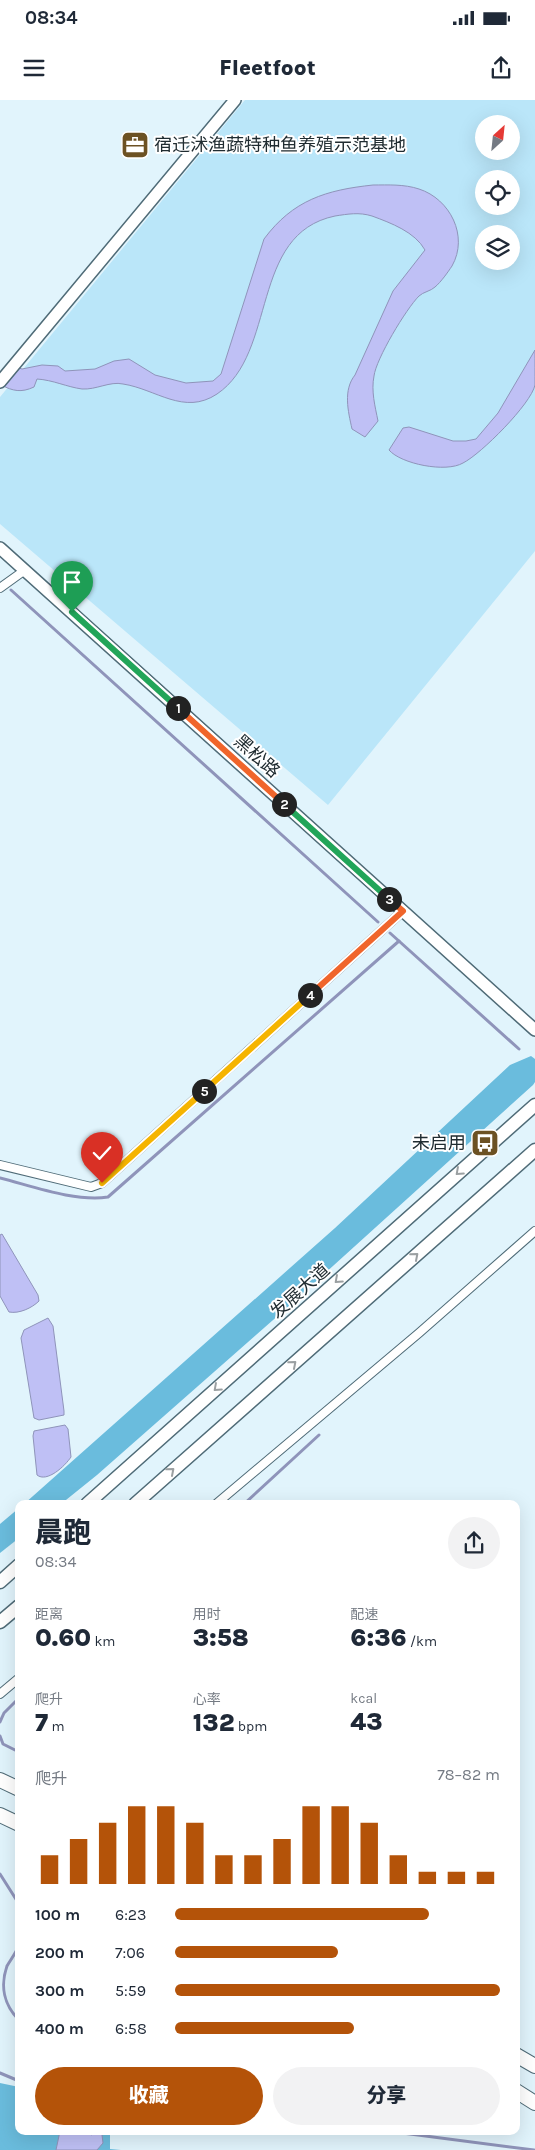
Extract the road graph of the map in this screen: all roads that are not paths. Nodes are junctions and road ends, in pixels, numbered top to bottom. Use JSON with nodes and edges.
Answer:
{"nodes":[{"id":1,"x":235,"y":100,"type":"edge"},
{"id":2,"x":0,"y":382,"type":"edge"},
{"id":3,"x":0,"y":548,"type":"edge"},
{"id":4,"x":25,"y":570,"type":"junction"},
{"id":5,"x":0,"y":588,"type":"edge"},
{"id":6,"x":403,"y":911,"type":"junction"},
{"id":7,"x":535,"y":1030,"type":"edge"},
{"id":8,"x":535,"y":1105,"type":"edge"},
{"id":9,"x":535,"y":1150,"type":"edge"},
{"id":10,"x":0,"y":1165,"type":"edge"},
{"id":11,"x":535,"y":1231,"type":"edge"},
{"id":12,"x":91,"y":1500,"type":"edge"},
{"id":13,"x":139,"y":1500,"type":"edge"},
{"id":14,"x":221,"y":1500,"type":"edge"},
{"id":15,"x":15,"y":1569,"type":"edge"},
{"id":16,"x":0,"y":1582,"type":"edge"},
{"id":17,"x":15,"y":1609,"type":"edge"},
{"id":18,"x":0,"y":1622,"type":"edge"},
{"id":19,"x":15,"y":1681,"type":"edge"},
{"id":20,"x":0,"y":1694,"type":"edge"},
{"id":21,"x":0,"y":1780,"type":"edge"},
{"id":22,"x":15,"y":1787,"type":"edge"},
{"id":23,"x":0,"y":1815,"type":"edge"},
{"id":24,"x":15,"y":1822,"type":"edge"},
{"id":25,"x":520,"y":2057,"type":"edge"},
{"id":26,"x":535,"y":2066,"type":"edge"},
{"id":27,"x":520,"y":2094,"type":"edge"},
{"id":28,"x":535,"y":2103,"type":"edge"}],
"edges":[{"from":1,"to":2,"type":"street"},
{"from":3,"to":4,"type":"street","name":"黑松路"},
{"from":4,"to":5,"type":"street"},
{"from":4,"to":6,"type":"street","name":"黑松路"},
{"from":6,"to":7,"type":"street","name":"黑松路"},
{"from":6,"to":10,"type":"street"},
{"from":8,"to":12,"type":"main road","name":"发展大道","one_way":true},
{"from":13,"to":9,"type":"main road","one_way":true},
{"from":11,"to":14,"type":"street"},
{"from":15,"to":16,"type":"main road"},
{"from":17,"to":18,"type":"main road"},
{"from":19,"to":20,"type":"street"},
{"from":21,"to":22,"type":"highway"},
{"from":23,"to":24,"type":"highway"},
{"from":25,"to":26,"type":"highway"},
{"from":27,"to":28,"type":"highway"}]}
